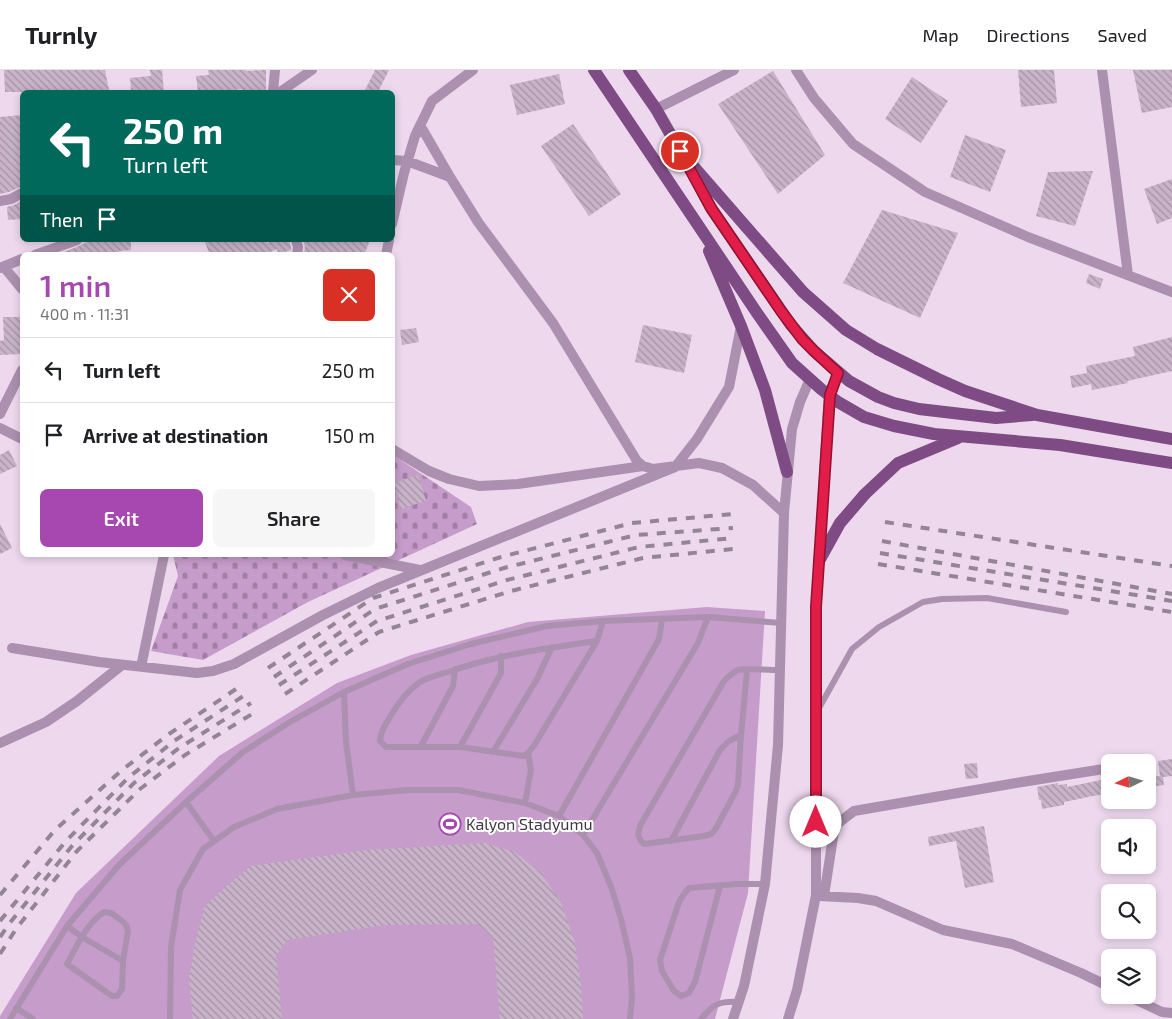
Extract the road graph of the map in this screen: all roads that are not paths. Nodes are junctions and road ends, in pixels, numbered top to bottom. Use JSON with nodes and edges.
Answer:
{"nodes":[{"id":1,"x":275,"y":70,"type":"edge"},
{"id":2,"x":312,"y":70,"type":"edge"},
{"id":3,"x":473,"y":70,"type":"edge"},
{"id":4,"x":594,"y":70,"type":"edge"},
{"id":5,"x":629,"y":70,"type":"edge"},
{"id":6,"x":734,"y":70,"type":"edge"},
{"id":7,"x":796,"y":70,"type":"edge"},
{"id":8,"x":1102,"y":70,"type":"edge"},
{"id":9,"x":272,"y":90,"type":"edge"},
{"id":10,"x":283,"y":90,"type":"edge"},
{"id":11,"x":656,"y":110,"type":"junction"},
{"id":12,"x":420,"y":125,"type":"junction"},
{"id":13,"x":680,"y":151,"type":"junction"},
{"id":14,"x":395,"y":160,"type":"edge"},
{"id":15,"x":407,"y":161,"type":"junction"},
{"id":16,"x":450,"y":177,"type":"junction"},
{"id":17,"x":20,"y":194,"type":"edge"},
{"id":18,"x":0,"y":201,"type":"edge"},
{"id":19,"x":395,"y":211,"type":"edge"},
{"id":20,"x":696,"y":222,"type":"junction"},
{"id":21,"x":71,"y":242,"type":"edge"},
{"id":22,"x":43,"y":252,"type":"edge"},
{"id":23,"x":20,"y":260,"type":"edge"},
{"id":24,"x":2,"y":267,"type":"edge"},
{"id":25,"x":1128,"y":275,"type":"junction"},
{"id":26,"x":20,"y":287,"type":"edge"},
{"id":27,"x":1172,"y":292,"type":"edge"},
{"id":28,"x":741,"y":326,"type":"junction"},
{"id":29,"x":825,"y":361,"type":"junction"},
{"id":30,"x":838,"y":373,"type":"junction"},
{"id":31,"x":20,"y":374,"type":"edge"},
{"id":32,"x":810,"y":379,"type":"junction"},
{"id":33,"x":830,"y":395,"type":"junction"},
{"id":34,"x":0,"y":414,"type":"edge"},
{"id":35,"x":1037,"y":415,"type":"junction"},
{"id":36,"x":0,"y":428,"type":"edge"},
{"id":37,"x":961,"y":437,"type":"junction"},
{"id":38,"x":20,"y":438,"type":"edge"},
{"id":39,"x":1172,"y":439,"type":"edge"},
{"id":40,"x":395,"y":451,"type":"edge"},
{"id":41,"x":1172,"y":463,"type":"edge"},
{"id":42,"x":643,"y":466,"type":"junction"},
{"id":43,"x":675,"y":467,"type":"junction"},
{"id":44,"x":787,"y":472,"type":"junction"},
{"id":45,"x":784,"y":513,"type":"junction"},
{"id":46,"x":164,"y":557,"type":"edge"},
{"id":47,"x":355,"y":557,"type":"edge"},
{"id":48,"x":819,"y":561,"type":"junction"},
{"id":49,"x":421,"y":570,"type":"junction"},
{"id":50,"x":1066,"y":612,"type":"dead end"},
{"id":51,"x":708,"y":617,"type":"junction"},
{"id":52,"x":662,"y":619,"type":"junction"},
{"id":53,"x":603,"y":621,"type":"junction"},
{"id":54,"x":781,"y":623,"type":"junction"},
{"id":55,"x":597,"y":641,"type":"junction"},
{"id":56,"x":552,"y":647,"type":"junction"},
{"id":57,"x":12,"y":648,"type":"dead end"},
{"id":58,"x":501,"y":656,"type":"junction"},
{"id":59,"x":122,"y":665,"type":"junction"},
{"id":60,"x":141,"y":667,"type":"junction"},
{"id":61,"x":455,"y":669,"type":"junction"},
{"id":62,"x":747,"y":670,"type":"junction"},
{"id":63,"x":780,"y":670,"type":"junction"},
{"id":64,"x":344,"y":692,"type":"junction"},
{"id":65,"x":816,"y":713,"type":"junction"},
{"id":66,"x":741,"y":734,"type":"junction"},
{"id":67,"x":0,"y":743,"type":"edge"},
{"id":68,"x":421,"y":746,"type":"junction"},
{"id":69,"x":460,"y":747,"type":"junction"},
{"id":70,"x":494,"y":752,"type":"junction"},
{"id":71,"x":528,"y":753,"type":"junction"},
{"id":72,"x":1101,"y":769,"type":"edge"},
{"id":73,"x":353,"y":795,"type":"junction"},
{"id":74,"x":186,"y":802,"type":"junction"},
{"id":75,"x":525,"y":803,"type":"junction"},
{"id":76,"x":559,"y":816,"type":"junction"},
{"id":77,"x":583,"y":835,"type":"junction"},
{"id":78,"x":214,"y":840,"type":"junction"},
{"id":79,"x":671,"y":841,"type":"junction"},
{"id":80,"x":765,"y":884,"type":"junction"},
{"id":81,"x":720,"y":886,"type":"junction"},
{"id":82,"x":820,"y":896,"type":"junction"},
{"id":83,"x":67,"y":926,"type":"junction"},
{"id":84,"x":82,"y":937,"type":"junction"},
{"id":85,"x":123,"y":961,"type":"junction"},
{"id":86,"x":1101,"y":983,"type":"edge"},
{"id":87,"x":739,"y":1002,"type":"junction"},
{"id":88,"x":1145,"y":1004,"type":"edge"},
{"id":89,"x":16,"y":1008,"type":"junction"},
{"id":90,"x":1172,"y":1013,"type":"edge"},
{"id":91,"x":10,"y":1019,"type":"edge"},
{"id":92,"x":33,"y":1019,"type":"edge"},
{"id":93,"x":170,"y":1019,"type":"edge"},
{"id":94,"x":630,"y":1019,"type":"edge"},
{"id":95,"x":701,"y":1019,"type":"edge"},
{"id":96,"x":733,"y":1019,"type":"edge"},
{"id":97,"x":788,"y":1019,"type":"edge"}],
"edges":[{"from":1,"to":9,"type":"street"},
{"from":2,"to":10,"type":"street"},
{"from":3,"to":12,"type":"street"},
{"from":4,"to":20,"type":"main road"},
{"from":5,"to":11,"type":"main road"},
{"from":6,"to":11,"type":"street"},
{"from":7,"to":25,"type":"street"},
{"from":8,"to":25,"type":"street"},
{"from":11,"to":13,"type":"main road"},
{"from":12,"to":15,"type":"street"},
{"from":12,"to":16,"type":"street"},
{"from":13,"to":29,"type":"main road"},
{"from":13,"to":35,"type":"main road"},
{"from":14,"to":15,"type":"street"},
{"from":15,"to":16,"type":"street"},
{"from":15,"to":19,"type":"street"},
{"from":16,"to":42,"type":"street"},
{"from":17,"to":18,"type":"street"},
{"from":20,"to":28,"type":"main road"},
{"from":20,"to":32,"type":"main road"},
{"from":21,"to":22,"type":"street"},
{"from":23,"to":24,"type":"street"},
{"from":24,"to":26,"type":"street"},
{"from":25,"to":27,"type":"street"},
{"from":28,"to":43,"type":"street"},
{"from":28,"to":44,"type":"main road"},
{"from":29,"to":30,"type":"main road"},
{"from":29,"to":32,"type":"main road"},
{"from":30,"to":33,"type":"main road"},
{"from":30,"to":35,"type":"main road"},
{"from":31,"to":34,"type":"street"},
{"from":32,"to":33,"type":"main road"},
{"from":32,"to":44,"type":"street"},
{"from":33,"to":37,"type":"main road"},
{"from":33,"to":48,"type":"street"},
{"from":35,"to":39,"type":"main road"},
{"from":36,"to":38,"type":"street"},
{"from":37,"to":41,"type":"main road"},
{"from":37,"to":48,"type":"main road"},
{"from":40,"to":42,"type":"street"},
{"from":42,"to":43,"type":"street"},
{"from":43,"to":45,"type":"street"},
{"from":43,"to":49,"type":"street"},
{"from":44,"to":45,"type":"street"},
{"from":45,"to":54,"type":"street"},
{"from":46,"to":60,"type":"street"},
{"from":47,"to":49,"type":"street"},
{"from":48,"to":65,"type":"street"},
{"from":49,"to":60,"type":"street"},
{"from":50,"to":65,"type":"lane"},
{"from":51,"to":52,"type":"lane"},
{"from":51,"to":54,"type":"lane"},
{"from":51,"to":77,"type":"lane"},
{"from":52,"to":53,"type":"lane"},
{"from":52,"to":76,"type":"lane"},
{"from":53,"to":55,"type":"lane"},
{"from":53,"to":64,"type":"lane"},
{"from":54,"to":63,"type":"street"},
{"from":55,"to":56,"type":"lane"},
{"from":55,"to":71,"type":"lane"},
{"from":56,"to":58,"type":"lane"},
{"from":56,"to":70,"type":"lane"},
{"from":57,"to":59,"type":"street"},
{"from":58,"to":61,"type":"lane"},
{"from":58,"to":69,"type":"lane"},
{"from":59,"to":60,"type":"street"},
{"from":59,"to":67,"type":"street"},
{"from":61,"to":68,"type":"lane"},
{"from":61,"to":68,"type":"lane"},
{"from":62,"to":63,"type":"lane"},
{"from":62,"to":66,"type":"lane"},
{"from":62,"to":79,"type":"lane"},
{"from":63,"to":80,"type":"street"},
{"from":64,"to":73,"type":"lane"},
{"from":64,"to":74,"type":"lane"},
{"from":65,"to":82,"type":"street"},
{"from":66,"to":79,"type":"lane"},
{"from":66,"to":79,"type":"lane"},
{"from":68,"to":69,"type":"lane"},
{"from":69,"to":70,"type":"lane"},
{"from":70,"to":71,"type":"lane"},
{"from":71,"to":75,"type":"lane"},
{"from":72,"to":82,"type":"street"},
{"from":73,"to":75,"type":"lane"},
{"from":73,"to":78,"type":"lane"},
{"from":74,"to":78,"type":"lane"},
{"from":74,"to":83,"type":"lane"},
{"from":75,"to":76,"type":"lane"},
{"from":76,"to":77,"type":"lane"},
{"from":77,"to":94,"type":"lane"},
{"from":78,"to":93,"type":"lane"},
{"from":80,"to":81,"type":"lane"},
{"from":80,"to":87,"type":"street"},
{"from":81,"to":81,"type":"lane"},
{"from":82,"to":86,"type":"street"},
{"from":82,"to":97,"type":"street"},
{"from":83,"to":84,"type":"lane"},
{"from":83,"to":89,"type":"lane"},
{"from":84,"to":85,"type":"lane"},
{"from":84,"to":85,"type":"lane"},
{"from":84,"to":85,"type":"lane"},
{"from":87,"to":95,"type":"lane"},
{"from":87,"to":96,"type":"street"},
{"from":88,"to":90,"type":"street"},
{"from":89,"to":91,"type":"lane"},
{"from":89,"to":92,"type":"lane"}]}
